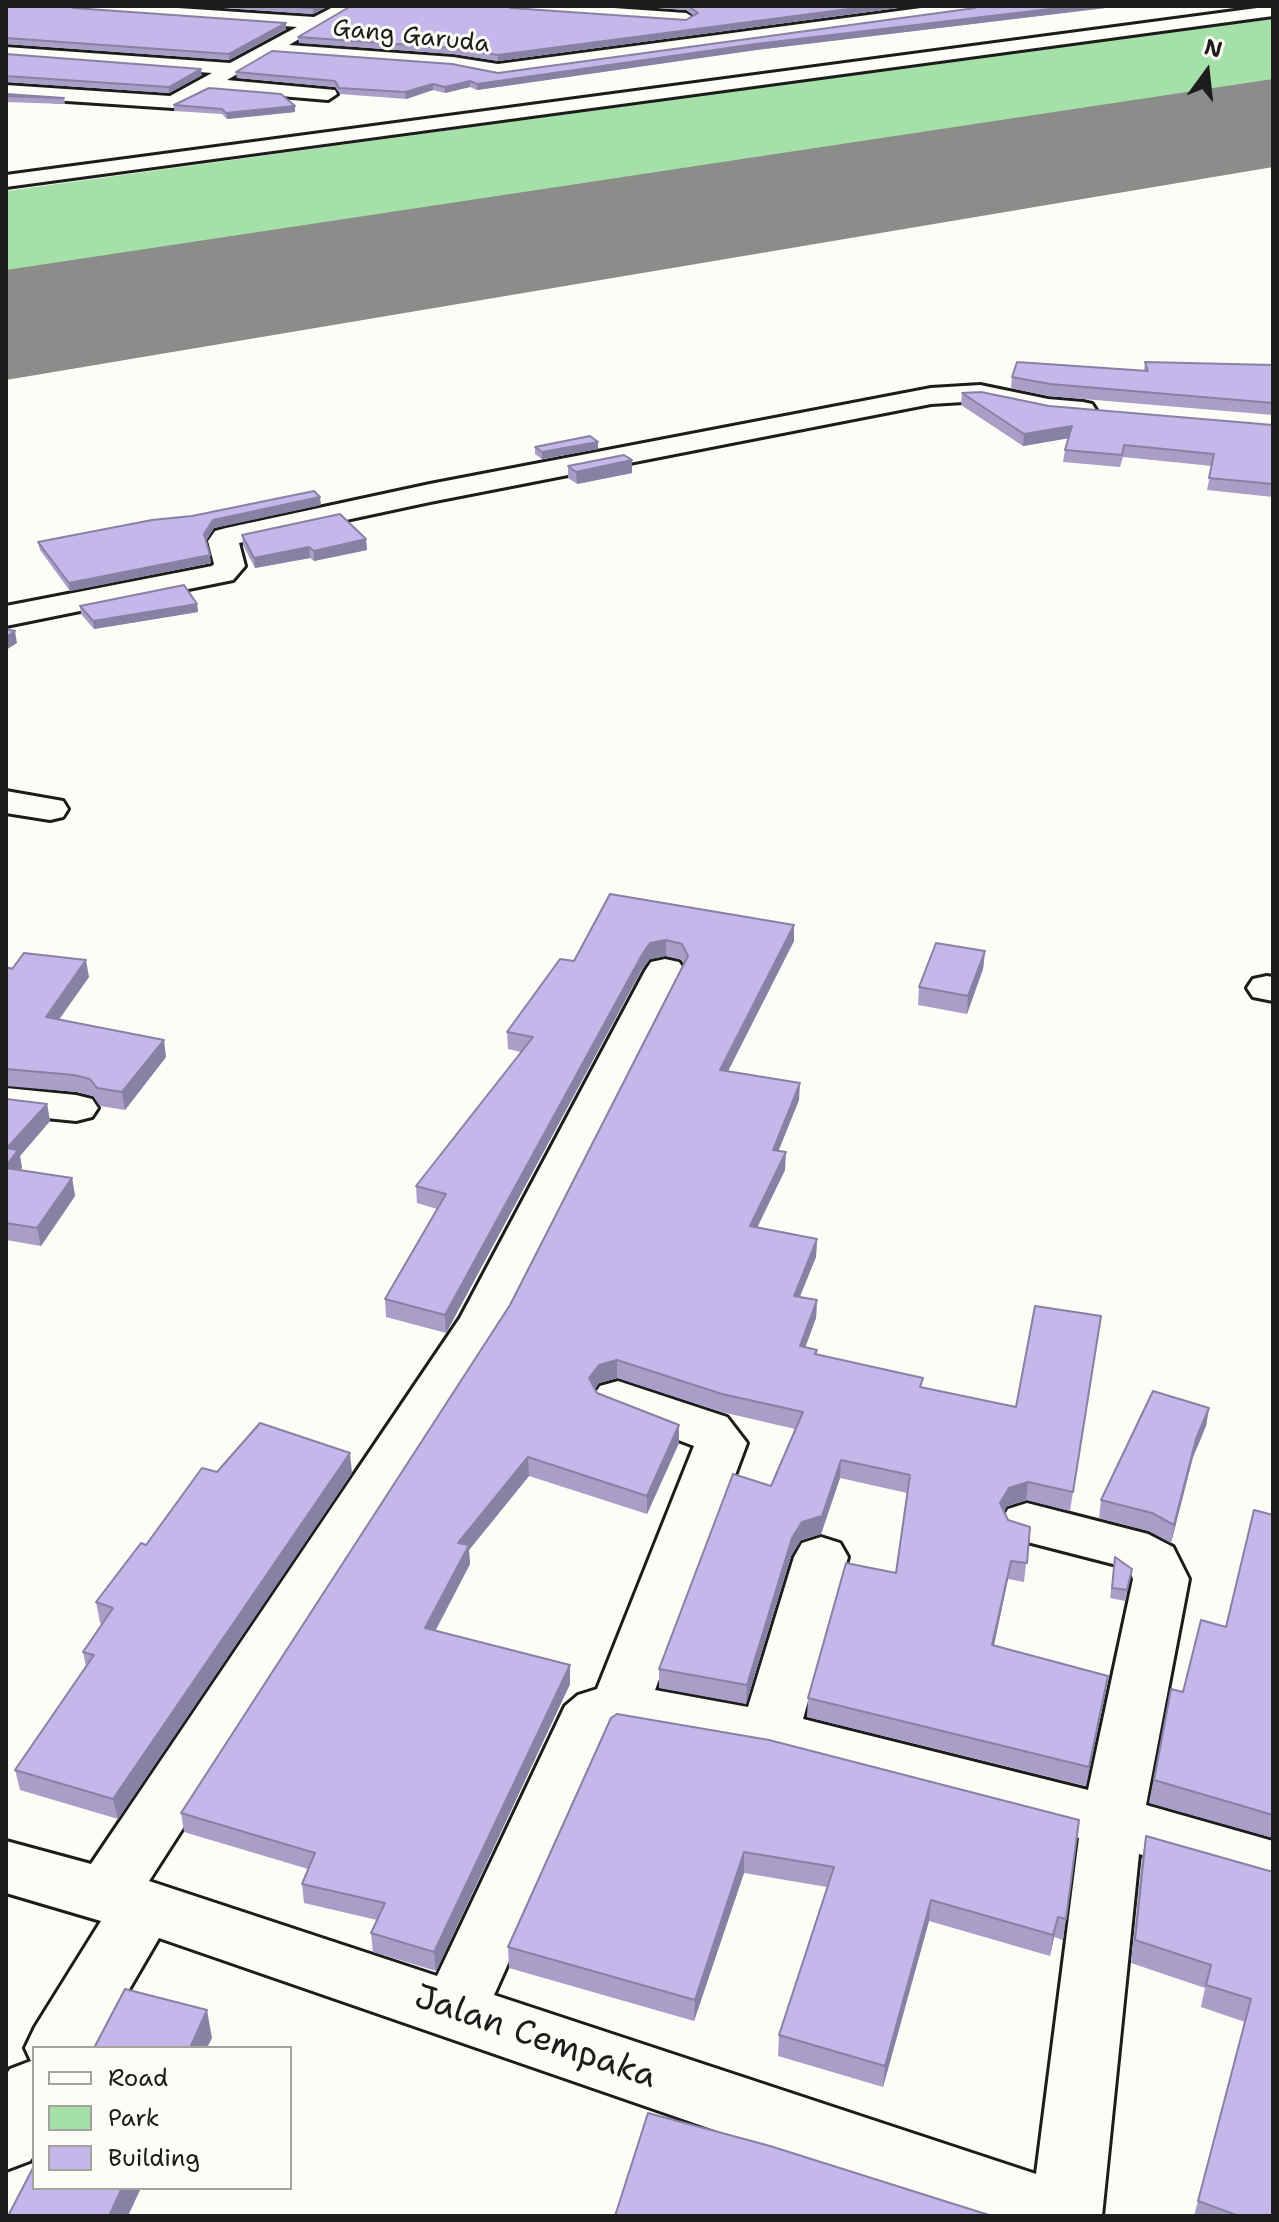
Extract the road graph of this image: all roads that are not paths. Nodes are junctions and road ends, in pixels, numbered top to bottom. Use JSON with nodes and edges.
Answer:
{"nodes":[{"id":1,"x":75,"y":6,"type":"edge"},
{"id":2,"x":251,"y":6,"type":"edge"},
{"id":3,"x":511,"y":6,"type":"edge"},
{"id":4,"x":866,"y":6,"type":"edge"},
{"id":5,"x":974,"y":6,"type":"edge"},
{"id":6,"x":342,"y":9,"type":"edge"},
{"id":7,"x":1273,"y":11,"type":"edge"},
{"id":8,"x":894,"y":16,"type":"junction"},
{"id":9,"x":686,"y":18,"type":"edge"},
{"id":10,"x":319,"y":23,"type":"junction"},
{"id":11,"x":301,"y":33,"type":"junction"},
{"id":12,"x":348,"y":36,"type":"edge"},
{"id":13,"x":271,"y":49,"type":"junction"},
{"id":14,"x":6,"y":52,"type":"edge"},
{"id":15,"x":234,"y":69,"type":"junction"},
{"id":16,"x":140,"y":75,"type":"edge"},
{"id":17,"x":210,"y":82,"type":"junction"},
{"id":18,"x":6,"y":91,"type":"edge"},
{"id":19,"x":328,"y":94,"type":"edge"},
{"id":20,"x":172,"y":102,"type":"junction"},
{"id":21,"x":224,"y":104,"type":"edge"},
{"id":22,"x":6,"y":181,"type":"edge"},
{"id":23,"x":1108,"y":412,"type":"edge"},
{"id":24,"x":6,"y":616,"type":"edge"},
{"id":25,"x":6,"y":802,"type":"edge"},
{"id":26,"x":50,"y":809,"type":"dead end"},
{"id":27,"x":665,"y":971,"type":"dead end"},
{"id":28,"x":6,"y":1101,"type":"edge"},
{"id":29,"x":76,"y":1108,"type":"dead end"},
{"id":30,"x":618,"y":1398,"type":"edge"},
{"id":31,"x":1027,"y":1523,"type":"edge"},
{"id":32,"x":821,"y":1557,"type":"dead end"},
{"id":33,"x":619,"y":1707,"type":"junction"},
{"id":34,"x":769,"y":1734,"type":"junction"},
{"id":35,"x":1112,"y":1821,"type":"junction"},
{"id":36,"x":6,"y":1867,"type":"edge"},
{"id":37,"x":1273,"y":1867,"type":"edge"},
{"id":38,"x":124,"y":1900,"type":"junction"},
{"id":39,"x":454,"y":2011,"type":"junction"},
{"id":40,"x":60,"y":2046,"type":"edge"},
{"id":41,"x":32,"y":2094,"type":"edge"},
{"id":42,"x":6,"y":2138,"type":"edge"},
{"id":43,"x":1064,"y":2216,"type":"edge"}],
"edges":[{"from":1,"to":10,"type":"street"},
{"from":2,"to":6,"type":"street"},
{"from":3,"to":9,"type":"street"},
{"from":4,"to":8,"type":"street"},
{"from":5,"to":8,"type":"street","name":"Gang Garuda"},
{"from":6,"to":10,"type":"street"},
{"from":7,"to":22,"type":"street"},
{"from":8,"to":13,"type":"street","name":"Gang Garuda"},
{"from":10,"to":11,"type":"street"},
{"from":11,"to":12,"type":"street"},
{"from":11,"to":13,"type":"street"},
{"from":13,"to":15,"type":"street"},
{"from":14,"to":15,"type":"street"},
{"from":15,"to":17,"type":"street"},
{"from":16,"to":17,"type":"street"},
{"from":17,"to":19,"type":"street"},
{"from":17,"to":20,"type":"street"},
{"from":18,"to":20,"type":"street"},
{"from":20,"to":21,"type":"street"},
{"from":23,"to":24,"type":"street"},
{"from":25,"to":26,"type":"street"},
{"from":27,"to":38,"type":"street"},
{"from":28,"to":29,"type":"street"},
{"from":30,"to":33,"type":"street"},
{"from":31,"to":35,"type":"street"},
{"from":32,"to":34,"type":"street"},
{"from":33,"to":34,"type":"street"},
{"from":33,"to":39,"type":"street"},
{"from":34,"to":35,"type":"street"},
{"from":35,"to":37,"type":"street"},
{"from":35,"to":43,"type":"street"},
{"from":36,"to":38,"type":"street","name":"Jalan Cempaka"},
{"from":38,"to":39,"type":"street","name":"Jalan Cempaka"},
{"from":38,"to":40,"type":"street"},
{"from":39,"to":43,"type":"street","name":"Jalan Cempaka"},
{"from":41,"to":42,"type":"street"}]}
